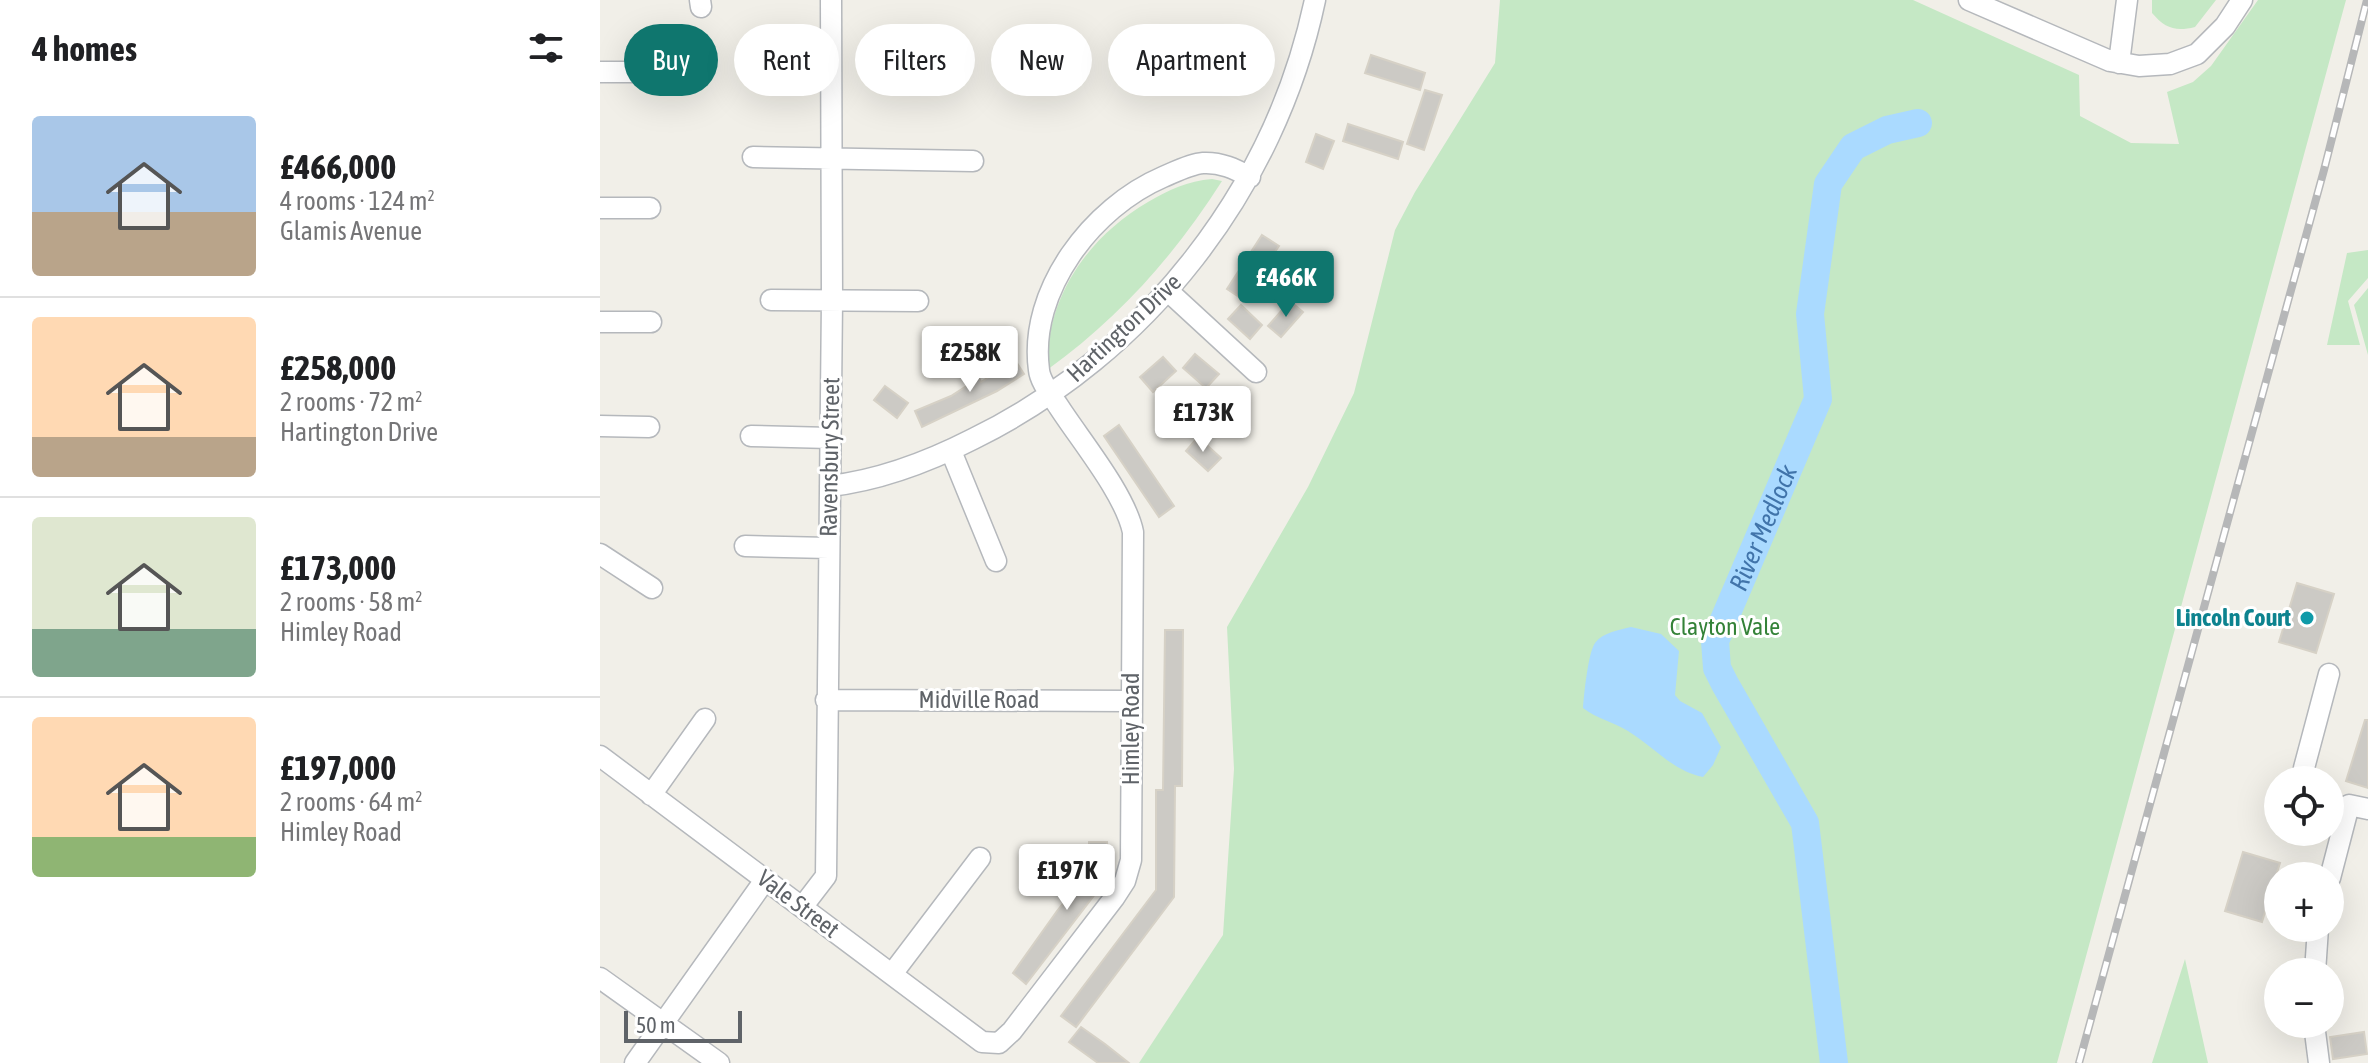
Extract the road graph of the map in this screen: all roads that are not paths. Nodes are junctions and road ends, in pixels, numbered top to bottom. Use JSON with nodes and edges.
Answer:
{"nodes":[{"id":1,"x":831,"y":0,"type":"edge"},
{"id":2,"x":1315,"y":0,"type":"edge"},
{"id":3,"x":1969,"y":0,"type":"edge"},
{"id":4,"x":2127,"y":0,"type":"edge"},
{"id":5,"x":2242,"y":0,"type":"edge"},
{"id":6,"x":2119,"y":63,"type":"junction"},
{"id":7,"x":600,"y":72,"type":"edge"},
{"id":8,"x":624,"y":72,"type":"edge"},
{"id":9,"x":753,"y":157,"type":"dead end"},
{"id":10,"x":831,"y":159,"type":"junction"},
{"id":11,"x":973,"y":161,"type":"dead end"},
{"id":12,"x":1250,"y":177,"type":"junction"},
{"id":13,"x":600,"y":208,"type":"edge"},
{"id":14,"x":650,"y":208,"type":"dead end"},
{"id":15,"x":1168,"y":291,"type":"junction"},
{"id":16,"x":771,"y":300,"type":"dead end"},
{"id":17,"x":832,"y":300,"type":"junction"},
{"id":18,"x":918,"y":301,"type":"dead end"},
{"id":19,"x":600,"y":322,"type":"edge"},
{"id":20,"x":651,"y":322,"type":"dead end"},
{"id":21,"x":1256,"y":372,"type":"dead end"},
{"id":22,"x":1051,"y":395,"type":"junction"},
{"id":23,"x":600,"y":426,"type":"edge"},
{"id":24,"x":649,"y":427,"type":"dead end"},
{"id":25,"x":751,"y":436,"type":"dead end"},
{"id":26,"x":830,"y":438,"type":"junction"},
{"id":27,"x":951,"y":451,"type":"junction"},
{"id":28,"x":830,"y":486,"type":"junction"},
{"id":29,"x":745,"y":546,"type":"dead end"},
{"id":30,"x":829,"y":548,"type":"junction"},
{"id":31,"x":600,"y":554,"type":"edge"},
{"id":32,"x":996,"y":561,"type":"dead end"},
{"id":33,"x":652,"y":588,"type":"dead end"},
{"id":34,"x":2329,"y":674,"type":"dead end"},
{"id":35,"x":826,"y":700,"type":"junction"},
{"id":36,"x":1131,"y":701,"type":"junction"},
{"id":37,"x":705,"y":719,"type":"dead end"},
{"id":38,"x":600,"y":756,"type":"edge"},
{"id":39,"x":2305,"y":766,"type":"edge"},
{"id":40,"x":651,"y":795,"type":"junction"},
{"id":41,"x":2349,"y":803,"type":"edge"},
{"id":42,"x":980,"y":858,"type":"dead end"},
{"id":43,"x":2334,"y":862,"type":"edge"},
{"id":44,"x":765,"y":880,"type":"junction"},
{"id":45,"x":803,"y":906,"type":"junction"},
{"id":46,"x":892,"y":974,"type":"junction"},
{"id":47,"x":600,"y":978,"type":"edge"},
{"id":48,"x":663,"y":1023,"type":"junction"},
{"id":49,"x":2316,"y":1038,"type":"edge"},
{"id":50,"x":999,"y":1043,"type":"joint"},
{"id":51,"x":635,"y":1063,"type":"edge"},
{"id":52,"x":719,"y":1063,"type":"edge"},
{"id":53,"x":2319,"y":1063,"type":"edge"}],
"edges":[{"from":1,"to":10,"type":"street","name":"Ravensbury Street"},
{"from":2,"to":12,"type":"street","name":"Hartington Drive"},
{"from":3,"to":6,"type":"street"},
{"from":4,"to":6,"type":"street"},
{"from":5,"to":6,"type":"street"},
{"from":7,"to":8,"type":"street"},
{"from":9,"to":10,"type":"street"},
{"from":10,"to":11,"type":"street"},
{"from":10,"to":17,"type":"street","name":"Ravensbury Street"},
{"from":12,"to":15,"type":"street","name":"Hartington Drive"},
{"from":12,"to":22,"type":"street","name":"Himley Road"},
{"from":13,"to":14,"type":"street"},
{"from":15,"to":21,"type":"street"},
{"from":15,"to":22,"type":"street","name":"Hartington Drive"},
{"from":16,"to":17,"type":"street"},
{"from":17,"to":18,"type":"street"},
{"from":17,"to":26,"type":"street","name":"Ravensbury Street"},
{"from":19,"to":20,"type":"street"},
{"from":22,"to":27,"type":"street","name":"Hartington Drive"},
{"from":22,"to":36,"type":"street","name":"Himley Road"},
{"from":23,"to":24,"type":"street"},
{"from":25,"to":26,"type":"street"},
{"from":26,"to":28,"type":"street","name":"Ravensbury Street"},
{"from":27,"to":28,"type":"street","name":"Hartington Drive"},
{"from":27,"to":32,"type":"street"},
{"from":28,"to":30,"type":"street","name":"Ravensbury Street"},
{"from":29,"to":30,"type":"street"},
{"from":30,"to":35,"type":"street","name":"Ravensbury Street"},
{"from":31,"to":33,"type":"street"},
{"from":34,"to":39,"type":"street"},
{"from":35,"to":36,"type":"street","name":"Midville Road"},
{"from":35,"to":45,"type":"street","name":"Ravensbury Street"},
{"from":36,"to":50,"type":"street","name":"Himley Road"},
{"from":37,"to":40,"type":"street"},
{"from":38,"to":40,"type":"street","name":"Vale Street"},
{"from":40,"to":44,"type":"street","name":"Vale Street"},
{"from":41,"to":43,"type":"street"},
{"from":42,"to":46,"type":"street"},
{"from":44,"to":45,"type":"street","name":"Vale Street"},
{"from":44,"to":48,"type":"street"},
{"from":45,"to":46,"type":"street","name":"Vale Street"},
{"from":46,"to":50,"type":"street","name":"Vale Street"},
{"from":47,"to":48,"type":"street"},
{"from":48,"to":51,"type":"street"},
{"from":48,"to":52,"type":"street"},
{"from":49,"to":53,"type":"street"}]}
